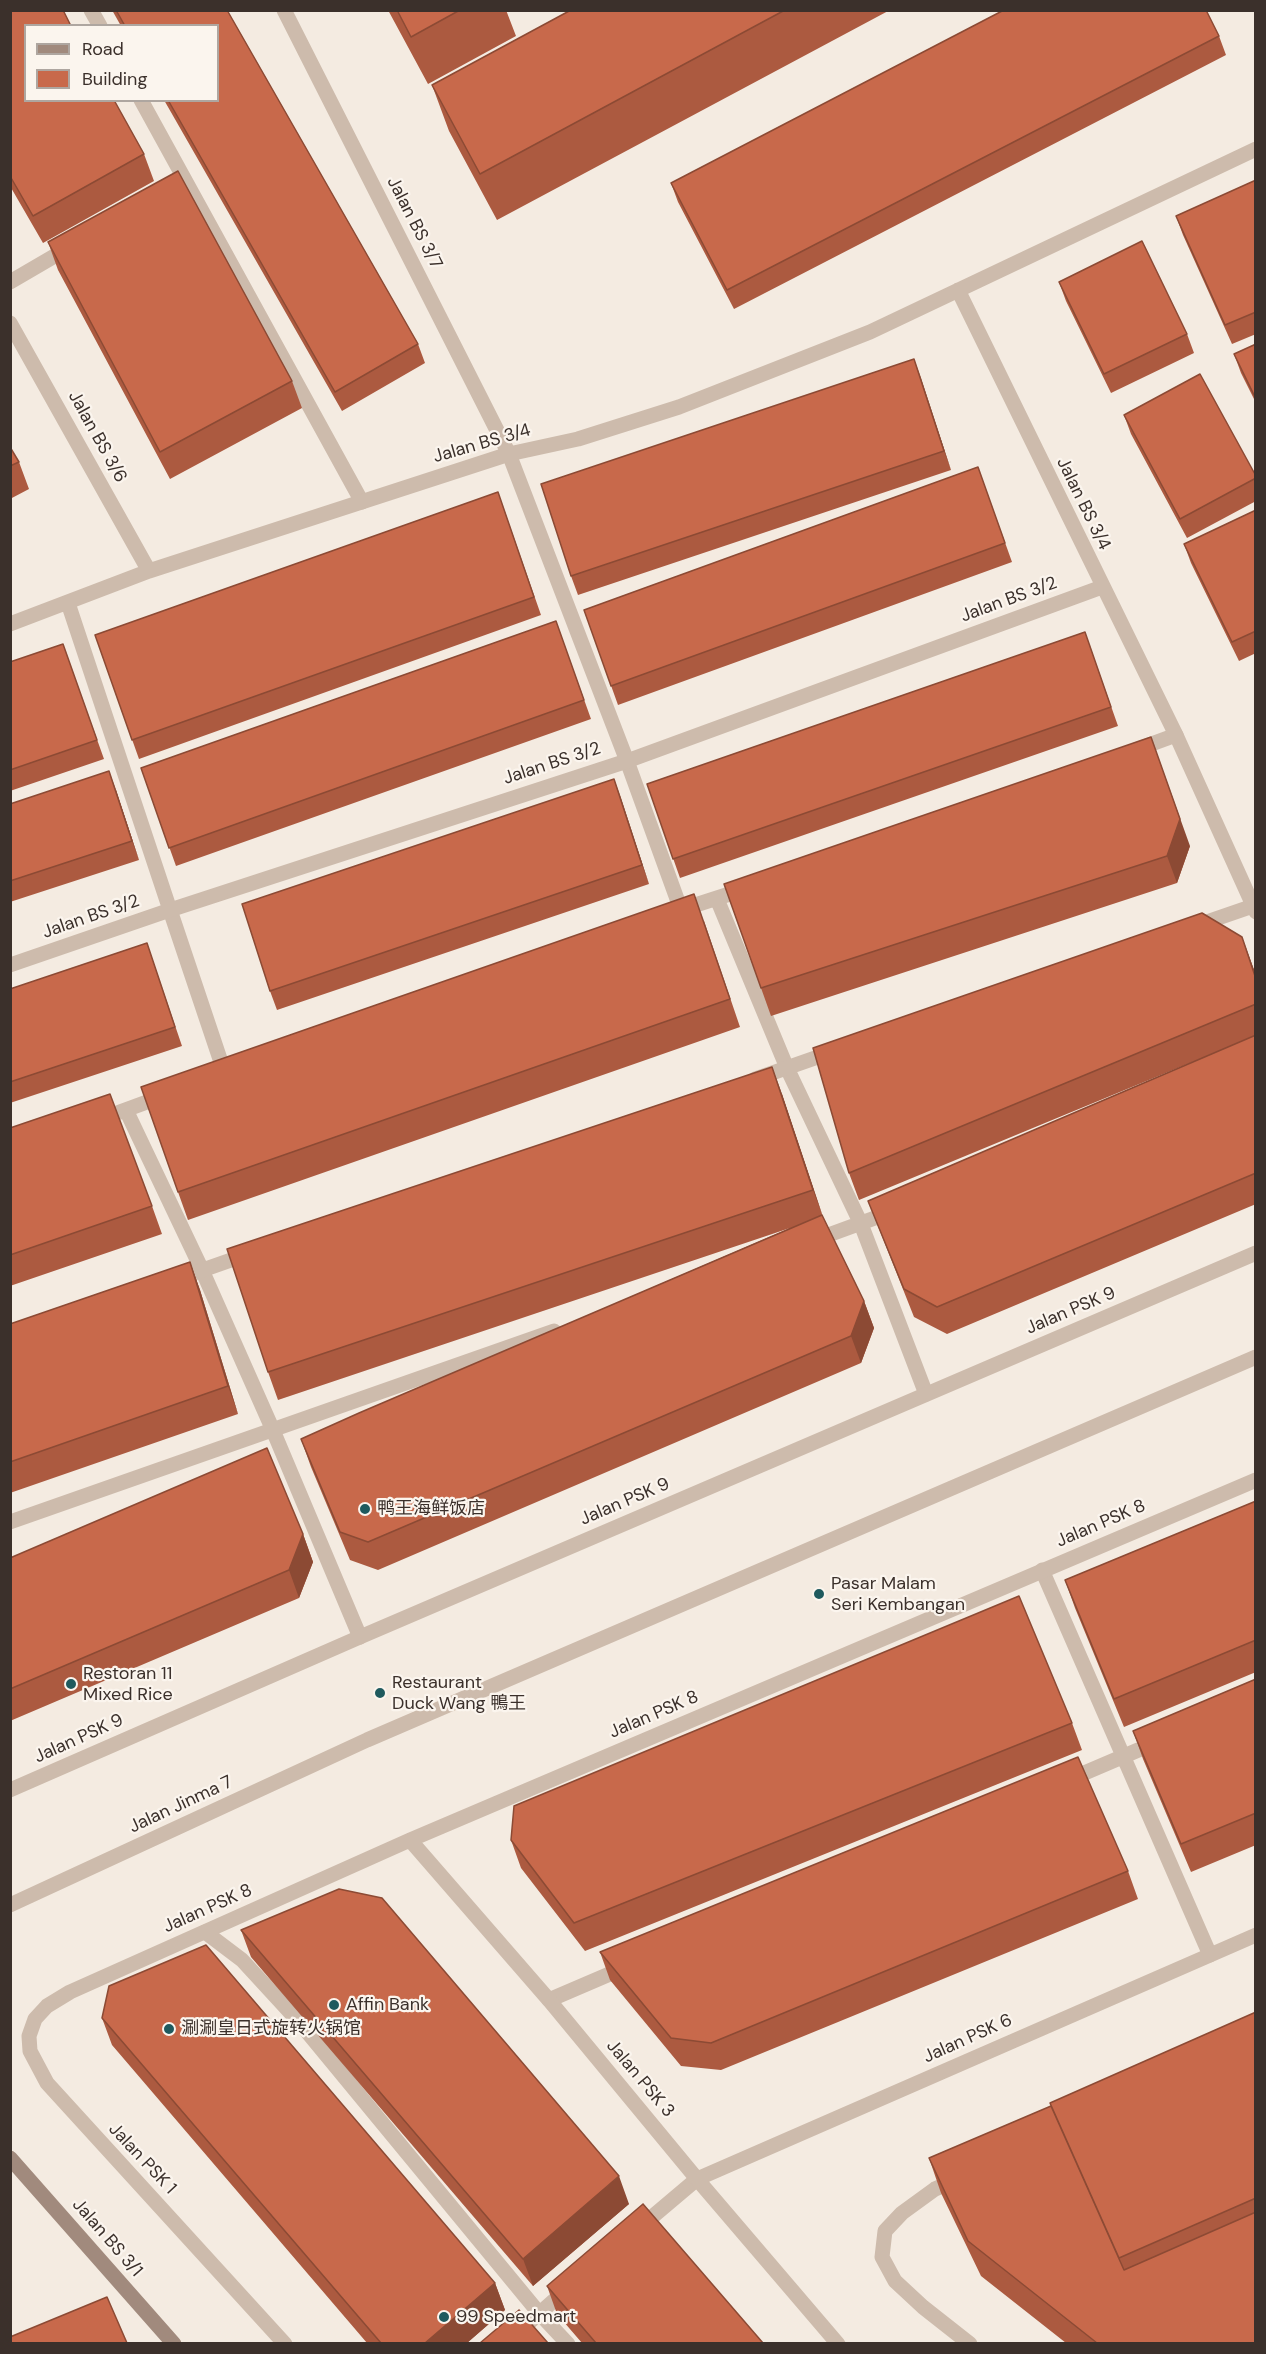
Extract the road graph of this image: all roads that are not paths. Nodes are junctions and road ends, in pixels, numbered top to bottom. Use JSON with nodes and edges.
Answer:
{"nodes":[{"id":1,"x":91,"y":10,"type":"edge"},
{"id":2,"x":284,"y":10,"type":"edge"},
{"id":3,"x":99,"y":24,"type":"edge"},
{"id":4,"x":142,"y":102,"type":"edge"},
{"id":5,"x":1256,"y":149,"type":"edge"},
{"id":6,"x":82,"y":240,"type":"edge"},
{"id":7,"x":10,"y":282,"type":"edge"},
{"id":8,"x":958,"y":290,"type":"junction"},
{"id":9,"x":10,"y":323,"type":"edge"},
{"id":10,"x":509,"y":454,"type":"junction"},
{"id":11,"x":362,"y":502,"type":"junction"},
{"id":12,"x":149,"y":571,"type":"junction"},
{"id":13,"x":1102,"y":587,"type":"junction"},
{"id":14,"x":68,"y":603,"type":"junction"},
{"id":15,"x":10,"y":624,"type":"edge"},
{"id":16,"x":1176,"y":735,"type":"junction"},
{"id":17,"x":1120,"y":755,"type":"edge"},
{"id":18,"x":627,"y":761,"type":"junction"},
{"id":19,"x":761,"y":883,"type":"edge"},
{"id":20,"x":717,"y":899,"type":"junction"},
{"id":21,"x":1254,"y":909,"type":"edge"},
{"id":22,"x":170,"y":910,"type":"junction"},
{"id":23,"x":1186,"y":929,"type":"edge"},
{"id":24,"x":10,"y":965,"type":"edge"},
{"id":25,"x":854,"y":1045,"type":"edge"},
{"id":26,"x":787,"y":1068,"type":"junction"},
{"id":27,"x":224,"y":1071,"type":"edge"},
{"id":28,"x":742,"y":1083,"type":"edge"},
{"id":29,"x":180,"y":1089,"type":"edge"},
{"id":30,"x":126,"y":1110,"type":"junction"},
{"id":31,"x":84,"y":1125,"type":"edge"},
{"id":32,"x":905,"y":1207,"type":"edge"},
{"id":33,"x":861,"y":1224,"type":"junction"},
{"id":34,"x":269,"y":1246,"type":"edge"},
{"id":35,"x":793,"y":1248,"type":"edge"},
{"id":36,"x":1256,"y":1253,"type":"edge"},
{"id":37,"x":202,"y":1270,"type":"junction"},
{"id":38,"x":168,"y":1282,"type":"edge"},
{"id":39,"x":567,"y":1326,"type":"edge"},
{"id":40,"x":1256,"y":1357,"type":"edge"},
{"id":41,"x":926,"y":1394,"type":"junction"},
{"id":42,"x":272,"y":1428,"type":"junction"},
{"id":43,"x":1256,"y":1480,"type":"edge"},
{"id":44,"x":10,"y":1522,"type":"edge"},
{"id":45,"x":1042,"y":1570,"type":"junction"},
{"id":46,"x":360,"y":1637,"type":"junction"},
{"id":47,"x":1174,"y":1735,"type":"edge"},
{"id":48,"x":1122,"y":1757,"type":"junction"},
{"id":49,"x":1056,"y":1785,"type":"edge"},
{"id":50,"x":10,"y":1790,"type":"edge"},
{"id":51,"x":410,"y":1840,"type":"junction"},
{"id":52,"x":10,"y":1905,"type":"edge"},
{"id":53,"x":205,"y":1932,"type":"junction"},
{"id":54,"x":1256,"y":1935,"type":"edge"},
{"id":55,"x":1210,"y":1955,"type":"junction"},
{"id":56,"x":637,"y":1963,"type":"edge"},
{"id":57,"x":70,"y":1992,"type":"joint"},
{"id":58,"x":549,"y":2000,"type":"junction"},
{"id":59,"x":10,"y":2158,"type":"edge"},
{"id":60,"x":968,"y":2175,"type":"edge"},
{"id":61,"x":697,"y":2179,"type":"junction"},
{"id":62,"x":626,"y":2238,"type":"edge"},
{"id":63,"x":583,"y":2276,"type":"edge"},
{"id":64,"x":539,"y":2313,"type":"junction"},
{"id":65,"x":174,"y":2343,"type":"edge"},
{"id":66,"x":285,"y":2343,"type":"edge"},
{"id":67,"x":505,"y":2343,"type":"edge"},
{"id":68,"x":568,"y":2343,"type":"edge"},
{"id":69,"x":838,"y":2343,"type":"edge"},
{"id":70,"x":970,"y":2343,"type":"edge"}],
"edges":[{"from":1,"to":3,"type":"street"},
{"from":2,"to":10,"type":"street","name":"Jalan BS 3/7"},
{"from":4,"to":11,"type":"street"},
{"from":5,"to":8,"type":"street","name":"Jalan BS 3/4"},
{"from":6,"to":7,"type":"street"},
{"from":8,"to":10,"type":"street","name":"Jalan BS 3/4"},
{"from":8,"to":13,"type":"street","name":"Jalan BS 3/4"},
{"from":9,"to":12,"type":"street","name":"Jalan BS 3/6"},
{"from":10,"to":11,"type":"street","name":"Jalan BS 3/4"},
{"from":10,"to":18,"type":"street","name":"Jalan BS 3/7"},
{"from":11,"to":12,"type":"street","name":"Jalan BS 3/4"},
{"from":12,"to":14,"type":"street","name":"Jalan BS 3/4"},
{"from":13,"to":16,"type":"street","name":"Jalan BS 3/4"},
{"from":13,"to":18,"type":"street","name":"Jalan BS 3/2"},
{"from":14,"to":15,"type":"street","name":"Jalan BS 3/4"},
{"from":14,"to":22,"type":"street"},
{"from":16,"to":17,"type":"street"},
{"from":16,"to":21,"type":"street","name":"Jalan BS 3/4"},
{"from":18,"to":20,"type":"street","name":"Jalan BS 3/7"},
{"from":18,"to":22,"type":"street","name":"Jalan BS 3/2"},
{"from":19,"to":20,"type":"street"},
{"from":20,"to":26,"type":"street"},
{"from":21,"to":23,"type":"street"},
{"from":22,"to":24,"type":"street","name":"Jalan BS 3/2"},
{"from":22,"to":27,"type":"street"},
{"from":25,"to":26,"type":"street"},
{"from":26,"to":28,"type":"street"},
{"from":26,"to":33,"type":"street"},
{"from":29,"to":30,"type":"street"},
{"from":30,"to":31,"type":"street"},
{"from":30,"to":37,"type":"street"},
{"from":32,"to":33,"type":"street"},
{"from":33,"to":35,"type":"street"},
{"from":33,"to":41,"type":"street"},
{"from":34,"to":37,"type":"street"},
{"from":36,"to":41,"type":"street","name":"Jalan PSK 9"},
{"from":37,"to":38,"type":"street"},
{"from":37,"to":42,"type":"street"},
{"from":39,"to":42,"type":"street"},
{"from":40,"to":52,"type":"street","name":"Jalan Jinma 7"},
{"from":41,"to":46,"type":"street","name":"Jalan PSK 9"},
{"from":42,"to":44,"type":"street"},
{"from":42,"to":46,"type":"street"},
{"from":43,"to":45,"type":"street","name":"Jalan PSK 8"},
{"from":45,"to":48,"type":"street"},
{"from":45,"to":51,"type":"street","name":"Jalan PSK 8"},
{"from":46,"to":50,"type":"street","name":"Jalan PSK 9"},
{"from":47,"to":48,"type":"street"},
{"from":48,"to":49,"type":"street"},
{"from":48,"to":55,"type":"street"},
{"from":51,"to":53,"type":"street","name":"Jalan PSK 8"},
{"from":51,"to":58,"type":"street","name":"Jalan PSK 3"},
{"from":53,"to":57,"type":"street","name":"Jalan PSK 8"},
{"from":53,"to":64,"type":"street"},
{"from":54,"to":55,"type":"street","name":"Jalan PSK 6"},
{"from":55,"to":61,"type":"street","name":"Jalan PSK 6"},
{"from":56,"to":58,"type":"street"},
{"from":57,"to":66,"type":"street","name":"Jalan PSK 1"},
{"from":58,"to":61,"type":"street","name":"Jalan PSK 3"},
{"from":59,"to":65,"type":"street","name":"Jalan BS 3/1"},
{"from":60,"to":70,"type":"street"},
{"from":61,"to":62,"type":"street","name":"Jalan PSK 6"},
{"from":61,"to":69,"type":"street","name":"Jalan PSK 3"},
{"from":63,"to":64,"type":"street"},
{"from":64,"to":67,"type":"street"},
{"from":64,"to":68,"type":"street"}]}
